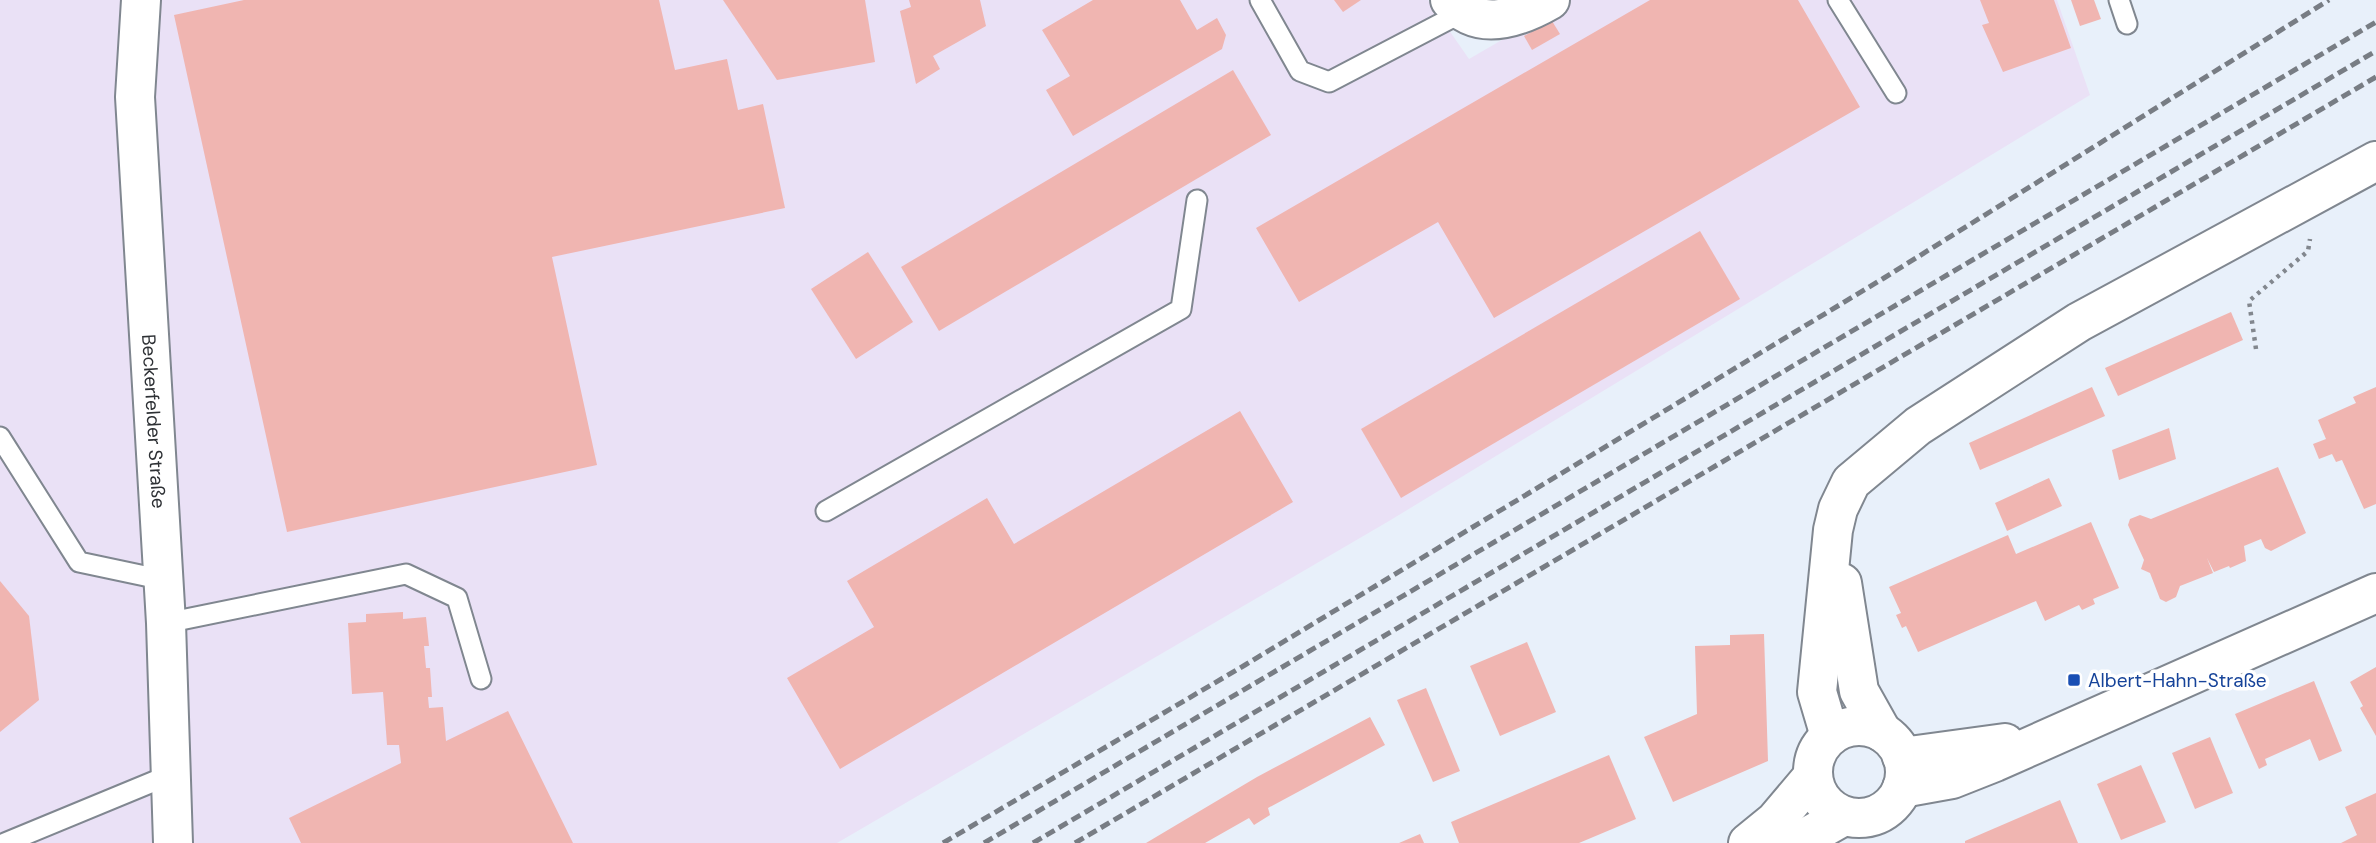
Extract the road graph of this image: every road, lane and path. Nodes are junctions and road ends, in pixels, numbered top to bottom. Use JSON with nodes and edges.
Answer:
{"nodes":[{"id":1,"x":141,"y":0,"type":"edge"},
{"id":2,"x":1260,"y":0,"type":"edge"},
{"id":3,"x":1550,"y":0,"type":"edge"},
{"id":4,"x":1838,"y":0,"type":"edge"},
{"id":5,"x":2119,"y":0,"type":"edge"},
{"id":6,"x":1455,"y":7,"type":"edge"},
{"id":7,"x":2127,"y":24,"type":"dead end"},
{"id":8,"x":1896,"y":93,"type":"dead end"},
{"id":9,"x":2376,"y":160,"type":"edge"},
{"id":10,"x":2321,"y":190,"type":"junction"},
{"id":11,"x":1197,"y":200,"type":"dead end"},
{"id":12,"x":2256,"y":349,"type":"dead end"},
{"id":13,"x":0,"y":437,"type":"edge"},
{"id":14,"x":826,"y":512,"type":"dead end"},
{"id":15,"x":1833,"y":530,"type":"junction"},
{"id":16,"x":164,"y":580,"type":"junction"},
{"id":17,"x":2376,"y":593,"type":"edge"},
{"id":18,"x":166,"y":623,"type":"junction"},
{"id":19,"x":481,"y":679,"type":"dead end"},
{"id":20,"x":1830,"y":736,"type":"junction"},
{"id":21,"x":1895,"y":759,"type":"junction"},
{"id":22,"x":172,"y":774,"type":"junction"},
{"id":23,"x":1813,"y":776,"type":"junction"},
{"id":24,"x":1843,"y":816,"type":"junction"},
{"id":25,"x":1802,"y":841,"type":"edge"},
{"id":26,"x":5,"y":843,"type":"edge"},
{"id":27,"x":173,"y":843,"type":"edge"},
{"id":28,"x":1748,"y":843,"type":"edge"}],
"edges":[{"from":1,"to":16,"type":"street","name":"Beckerfelder Straße"},
{"from":2,"to":6,"type":"lane"},
{"from":3,"to":6,"type":"street"},
{"from":4,"to":8,"type":"lane"},
{"from":5,"to":7,"type":"lane"},
{"from":9,"to":10,"type":"street"},
{"from":10,"to":12,"type":"path"},
{"from":10,"to":15,"type":"street"},
{"from":11,"to":14,"type":"lane"},
{"from":13,"to":16,"type":"lane"},
{"from":15,"to":20,"type":"street"},
{"from":15,"to":21,"type":"street"},
{"from":16,"to":18,"type":"street","name":"Beckerfelder Straße"},
{"from":17,"to":21,"type":"street"},
{"from":18,"to":19,"type":"lane"},
{"from":18,"to":22,"type":"street","name":"Beckerfelder Straße"},
{"from":20,"to":21,"type":"street"},
{"from":20,"to":23,"type":"street"},
{"from":21,"to":24,"type":"street"},
{"from":22,"to":26,"type":"lane"},
{"from":22,"to":27,"type":"street","name":"Beckerfelder Straße"},
{"from":23,"to":24,"type":"street"},
{"from":23,"to":28,"type":"street"},
{"from":24,"to":25,"type":"street"}]}
